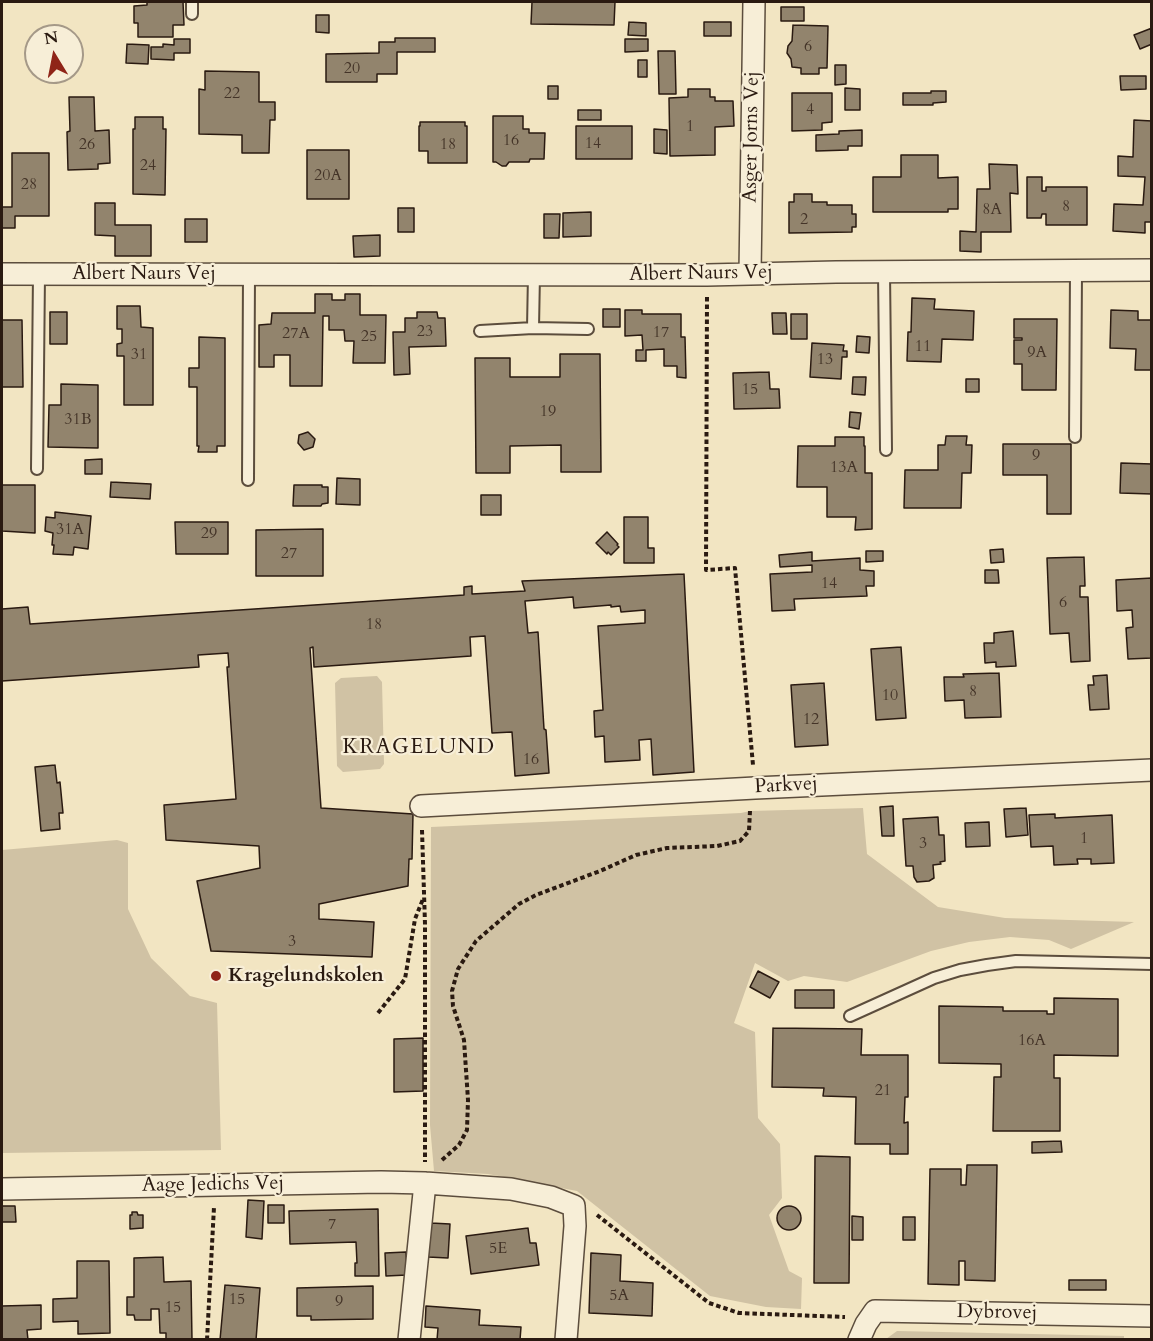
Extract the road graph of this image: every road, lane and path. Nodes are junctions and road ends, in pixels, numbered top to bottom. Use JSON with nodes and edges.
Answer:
{"nodes":[{"id":1,"x":192,"y":2,"type":"edge"},
{"id":2,"x":754,"y":2,"type":"edge"},
{"id":3,"x":192,"y":14,"type":"dead end"},
{"id":4,"x":1152,"y":270,"type":"edge"},
{"id":5,"x":1076,"y":271,"type":"junction"},
{"id":6,"x":884,"y":272,"type":"junction"},
{"id":7,"x":750,"y":273,"type":"junction"},
{"id":8,"x":2,"y":274,"type":"edge"},
{"id":9,"x":39,"y":274,"type":"junction"},
{"id":10,"x":249,"y":274,"type":"junction"},
{"id":11,"x":534,"y":274,"type":"junction"},
{"id":12,"x":707,"y":275,"type":"junction"},
{"id":13,"x":533,"y":328,"type":"junction"},
{"id":14,"x":588,"y":328,"type":"dead end"},
{"id":15,"x":480,"y":331,"type":"dead end"},
{"id":16,"x":1075,"y":437,"type":"dead end"},
{"id":17,"x":886,"y":450,"type":"dead end"},
{"id":18,"x":37,"y":468,"type":"dead end"},
{"id":19,"x":248,"y":480,"type":"dead end"},
{"id":20,"x":1152,"y":770,"type":"edge"},
{"id":21,"x":755,"y":788,"type":"junction"},
{"id":22,"x":421,"y":806,"type":"joint"},
{"id":23,"x":424,"y":896,"type":"junction"},
{"id":24,"x":1152,"y":964,"type":"edge"},
{"id":25,"x":378,"y":1013,"type":"dead end"},
{"id":26,"x":850,"y":1016,"type":"dead end"},
{"id":27,"x":425,"y":1183,"type":"junction"},
{"id":28,"x":215,"y":1185,"type":"junction"},
{"id":29,"x":2,"y":1189,"type":"edge"},
{"id":30,"x":574,"y":1206,"type":"junction"},
{"id":31,"x":1152,"y":1316,"type":"edge"},
{"id":32,"x":863,"y":1331,"type":"edge"},
{"id":33,"x":207,"y":1340,"type":"edge"},
{"id":34,"x":409,"y":1340,"type":"edge"},
{"id":35,"x":566,"y":1340,"type":"edge"}],
"edges":[{"from":1,"to":3,"type":"lane"},
{"from":2,"to":7,"type":"street","name":"Asger Jorns Vej"},
{"from":4,"to":5,"type":"street","name":"Albert Naurs Vej"},
{"from":5,"to":6,"type":"street","name":"Albert Naurs Vej"},
{"from":5,"to":16,"type":"lane"},
{"from":6,"to":7,"type":"street","name":"Albert Naurs Vej"},
{"from":6,"to":17,"type":"lane"},
{"from":7,"to":12,"type":"street","name":"Albert Naurs Vej"},
{"from":8,"to":9,"type":"street","name":"Albert Naurs Vej"},
{"from":9,"to":10,"type":"street","name":"Albert Naurs Vej"},
{"from":9,"to":18,"type":"lane"},
{"from":10,"to":11,"type":"street","name":"Albert Naurs Vej"},
{"from":10,"to":19,"type":"lane"},
{"from":11,"to":12,"type":"street","name":"Albert Naurs Vej"},
{"from":11,"to":13,"type":"lane"},
{"from":12,"to":21,"type":"path"},
{"from":13,"to":14,"type":"lane"},
{"from":13,"to":15,"type":"lane"},
{"from":20,"to":21,"type":"street","name":"Parkvej"},
{"from":21,"to":22,"type":"street","name":"Parkvej"},
{"from":21,"to":27,"type":"path"},
{"from":22,"to":23,"type":"path"},
{"from":23,"to":25,"type":"path"},
{"from":23,"to":27,"type":"path"},
{"from":24,"to":26,"type":"lane"},
{"from":27,"to":28,"type":"street","name":"Aage Jedichs Vej"},
{"from":27,"to":30,"type":"street","name":"Aage Jedichs Vej"},
{"from":27,"to":34,"type":"street"},
{"from":28,"to":29,"type":"street","name":"Aage Jedichs Vej"},
{"from":28,"to":33,"type":"path"},
{"from":30,"to":32,"type":"path"},
{"from":30,"to":35,"type":"street"},
{"from":31,"to":32,"type":"street","name":"Dybrovej"}]}
